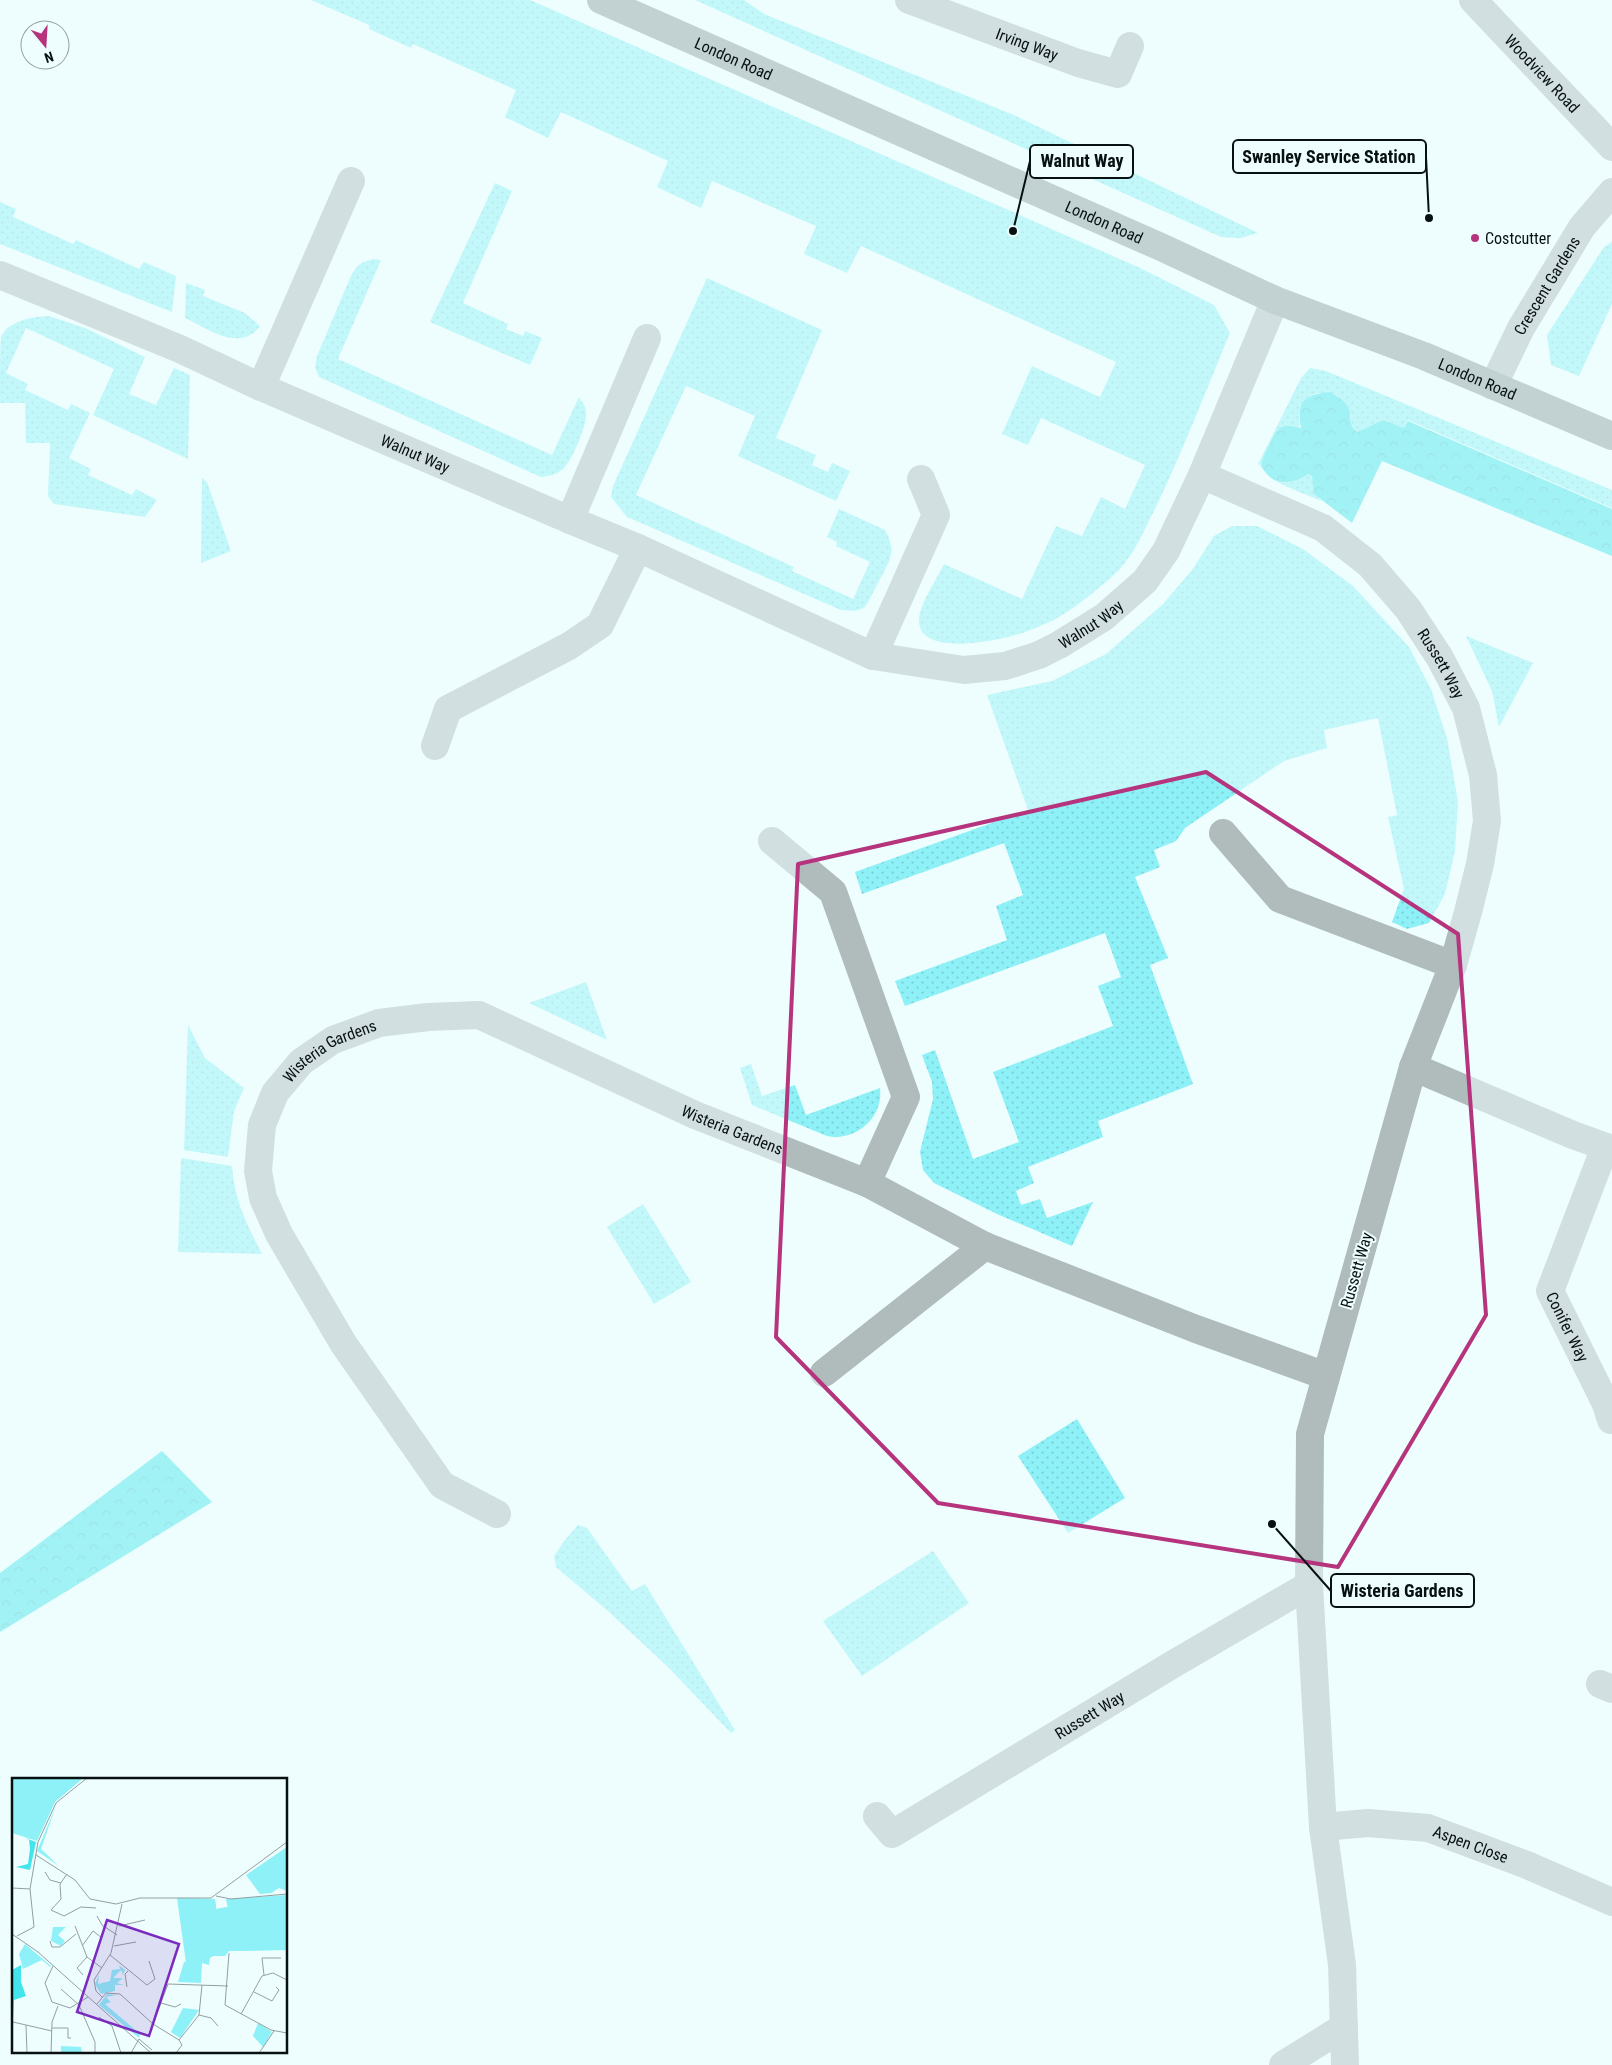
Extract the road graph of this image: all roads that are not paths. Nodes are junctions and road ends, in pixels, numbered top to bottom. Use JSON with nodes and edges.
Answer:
{"nodes":[{"id":1,"x":601,"y":0,"type":"edge"},
{"id":2,"x":909,"y":0,"type":"edge"},
{"id":3,"x":1473,"y":0,"type":"edge"},
{"id":4,"x":1130,"y":46,"type":"dead end"},
{"id":5,"x":1612,"y":147,"type":"edge"},
{"id":6,"x":351,"y":181,"type":"dead end"},
{"id":7,"x":1612,"y":192,"type":"edge"},
{"id":8,"x":0,"y":275,"type":"edge"},
{"id":9,"x":1275,"y":300,"type":"junction"},
{"id":10,"x":647,"y":338,"type":"dead end"},
{"id":11,"x":1493,"y":386,"type":"junction"},
{"id":12,"x":261,"y":388,"type":"junction"},
{"id":13,"x":1612,"y":436,"type":"edge"},
{"id":14,"x":1202,"y":475,"type":"junction"},
{"id":15,"x":921,"y":479,"type":"dead end"},
{"id":16,"x":570,"y":520,"type":"junction"},
{"id":17,"x":638,"y":548,"type":"junction"},
{"id":18,"x":873,"y":656,"type":"junction"},
{"id":19,"x":435,"y":746,"type":"dead end"},
{"id":20,"x":1223,"y":833,"type":"dead end"},
{"id":21,"x":772,"y":841,"type":"dead end"},
{"id":22,"x":1454,"y":964,"type":"junction"},
{"id":23,"x":1413,"y":1067,"type":"junction"},
{"id":24,"x":1608,"y":1148,"type":"edge"},
{"id":25,"x":867,"y":1183,"type":"junction"},
{"id":26,"x":985,"y":1246,"type":"junction"},
{"id":27,"x":824,"y":1373,"type":"dead end"},
{"id":28,"x":1326,"y":1376,"type":"junction"},
{"id":29,"x":1611,"y":1420,"type":"edge"},
{"id":30,"x":497,"y":1514,"type":"dead end"},
{"id":31,"x":1309,"y":1586,"type":"junction"},
{"id":32,"x":878,"y":1816,"type":"dead end"},
{"id":33,"x":1323,"y":1827,"type":"junction"},
{"id":34,"x":1612,"y":1902,"type":"edge"},
{"id":35,"x":1344,"y":2027,"type":"junction"},
{"id":36,"x":1284,"y":2065,"type":"edge"},
{"id":37,"x":1345,"y":2065,"type":"edge"}],
"edges":[{"from":1,"to":9,"type":"main road","name":"London Road"},
{"from":2,"to":4,"type":"street","name":"Irving Way"},
{"from":3,"to":5,"type":"street","name":"Woodview Road"},
{"from":6,"to":12,"type":"street"},
{"from":7,"to":11,"type":"street","name":"Crescent Gardens"},
{"from":8,"to":12,"type":"street","name":"Walnut Way"},
{"from":9,"to":11,"type":"main road","name":"London Road"},
{"from":9,"to":14,"type":"street","name":"Walnut Way"},
{"from":10,"to":16,"type":"street"},
{"from":11,"to":13,"type":"main road","name":"London Road"},
{"from":12,"to":16,"type":"street","name":"Walnut Way"},
{"from":14,"to":18,"type":"street","name":"Walnut Way"},
{"from":14,"to":22,"type":"street","name":"Russett Way"},
{"from":15,"to":18,"type":"street"},
{"from":16,"to":17,"type":"street","name":"Walnut Way"},
{"from":17,"to":18,"type":"street","name":"Walnut Way"},
{"from":17,"to":19,"type":"street"},
{"from":20,"to":22,"type":"street"},
{"from":21,"to":25,"type":"street"},
{"from":22,"to":23,"type":"street","name":"Russett Way"},
{"from":23,"to":24,"type":"street","name":"Conifer Way"},
{"from":23,"to":28,"type":"street","name":"Russett Way"},
{"from":24,"to":29,"type":"street","name":"Conifer Way"},
{"from":25,"to":26,"type":"street","name":"Wisteria Gardens"},
{"from":25,"to":30,"type":"street","name":"Wisteria Gardens"},
{"from":26,"to":27,"type":"street"},
{"from":26,"to":28,"type":"street","name":"Wisteria Gardens"},
{"from":28,"to":31,"type":"street","name":"Russett Way"},
{"from":31,"to":32,"type":"street","name":"Russett Way"},
{"from":31,"to":33,"type":"street","name":"Russett Way"},
{"from":33,"to":34,"type":"street","name":"Aspen Close"},
{"from":33,"to":35,"type":"street","name":"Russett Way"},
{"from":35,"to":36,"type":"street"},
{"from":35,"to":37,"type":"street","name":"Russett Way"}]}
